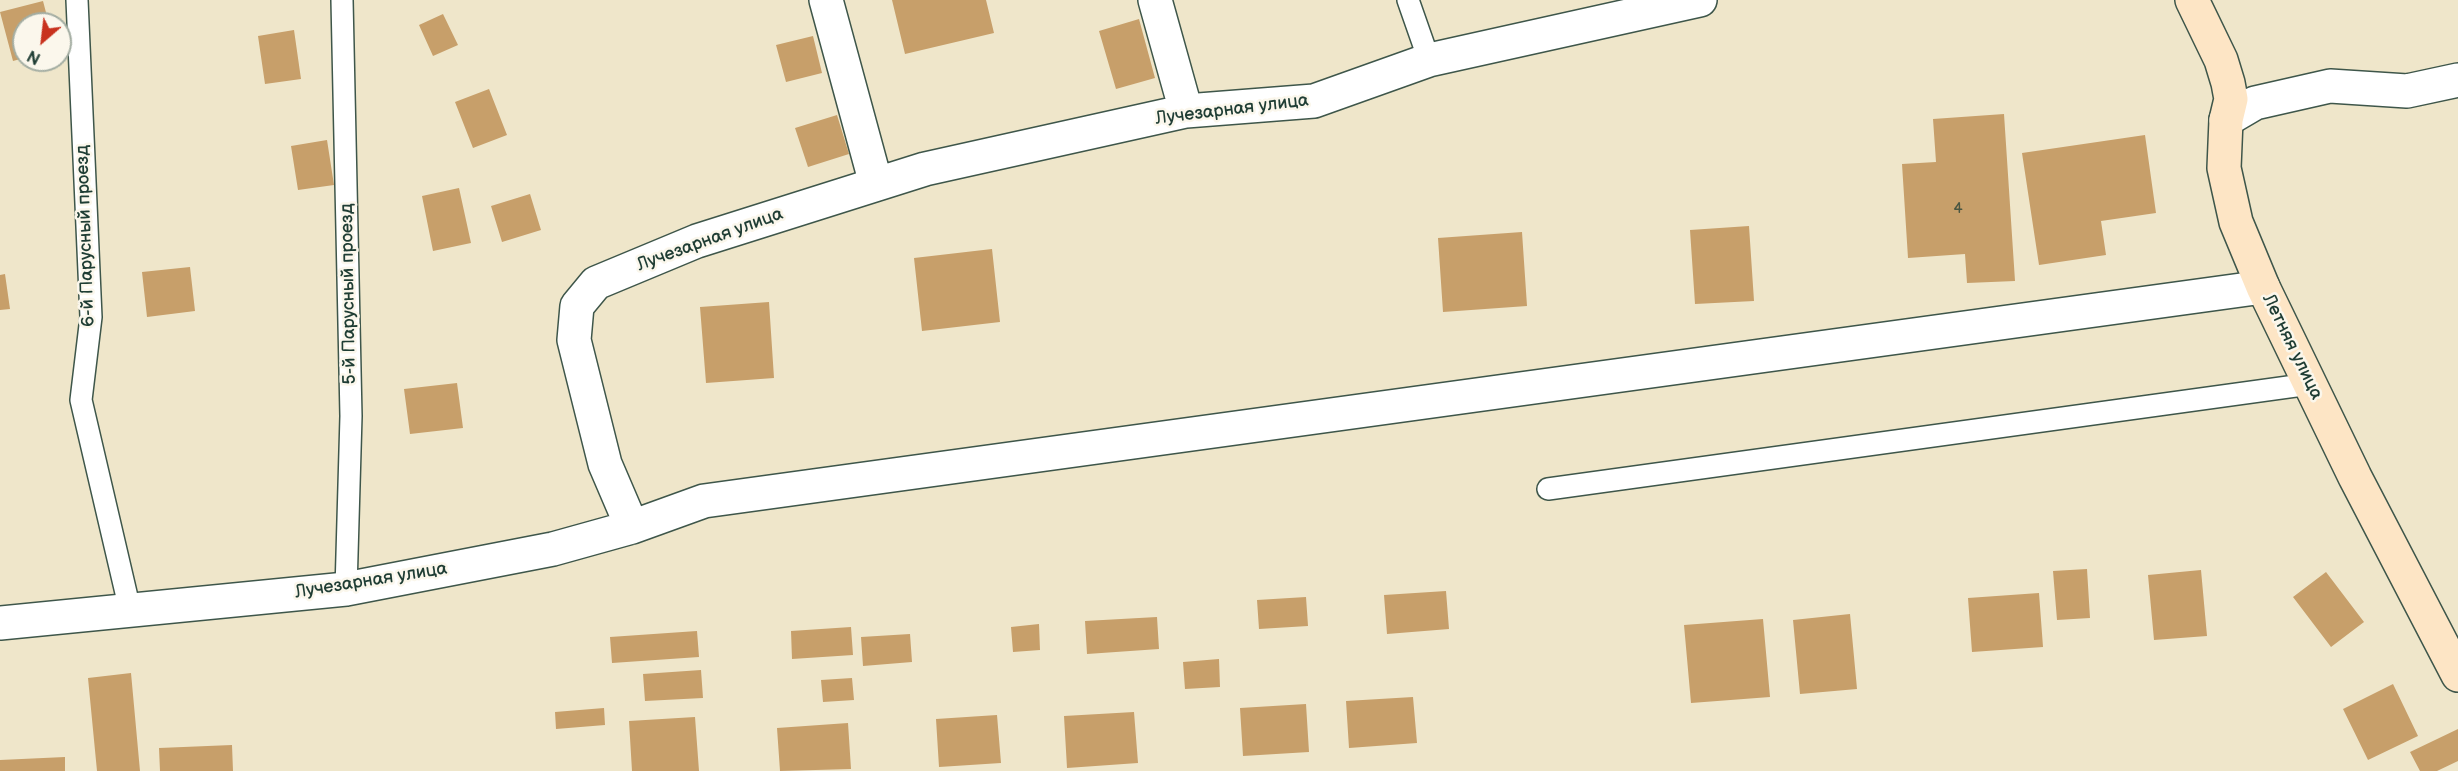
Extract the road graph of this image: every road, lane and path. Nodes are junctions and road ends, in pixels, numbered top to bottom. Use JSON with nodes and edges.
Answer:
{"nodes":[{"id":1,"x":77,"y":0,"type":"edge"},
{"id":2,"x":342,"y":0,"type":"edge"},
{"id":3,"x":826,"y":0,"type":"edge"},
{"id":4,"x":1155,"y":0,"type":"edge"},
{"id":5,"x":1408,"y":0,"type":"edge"},
{"id":6,"x":1700,"y":0,"type":"edge"},
{"id":7,"x":2192,"y":0,"type":"edge"},
{"id":8,"x":1648,"y":5,"type":"edge"},
{"id":9,"x":1429,"y":60,"type":"junction"},
{"id":10,"x":2458,"y":80,"type":"edge"},
{"id":11,"x":1186,"y":111,"type":"junction"},
{"id":12,"x":2226,"y":120,"type":"junction"},
{"id":13,"x":876,"y":184,"type":"junction"},
{"id":14,"x":2263,"y":287,"type":"junction"},
{"id":15,"x":2310,"y":384,"type":"junction"},
{"id":16,"x":1548,"y":489,"type":"dead end"},
{"id":17,"x":632,"y":527,"type":"junction"},
{"id":18,"x":346,"y":589,"type":"junction"},
{"id":19,"x":130,"y":610,"type":"junction"},
{"id":20,"x":0,"y":623,"type":"edge"},
{"id":21,"x":2458,"y":675,"type":"edge"}],
"edges":[{"from":1,"to":19,"type":"lane","name":"6-й Парусный проезд"},
{"from":2,"to":18,"type":"lane","name":"5-й Парусный проезд"},
{"from":3,"to":13,"type":"street"},
{"from":4,"to":11,"type":"street"},
{"from":5,"to":9,"type":"lane"},
{"from":6,"to":8,"type":"street","name":"Лучезарная улица"},
{"from":7,"to":12,"type":"street","name":"Летняя улица"},
{"from":8,"to":9,"type":"street","name":"Лучезарная улица"},
{"from":9,"to":11,"type":"street","name":"Лучезарная улица"},
{"from":10,"to":12,"type":"street"},
{"from":11,"to":13,"type":"street","name":"Лучезарная улица"},
{"from":12,"to":14,"type":"street","name":"Летняя улица"},
{"from":13,"to":17,"type":"street","name":"Лучезарная улица"},
{"from":14,"to":15,"type":"street","name":"Летняя улица"},
{"from":14,"to":17,"type":"street"},
{"from":15,"to":16,"type":"lane"},
{"from":15,"to":21,"type":"street","name":"Летняя улица"},
{"from":17,"to":18,"type":"street","name":"Лучезарная улица"},
{"from":18,"to":19,"type":"street","name":"Лучезарная улица"},
{"from":19,"to":20,"type":"street","name":"Лучезарная улица"}]}
